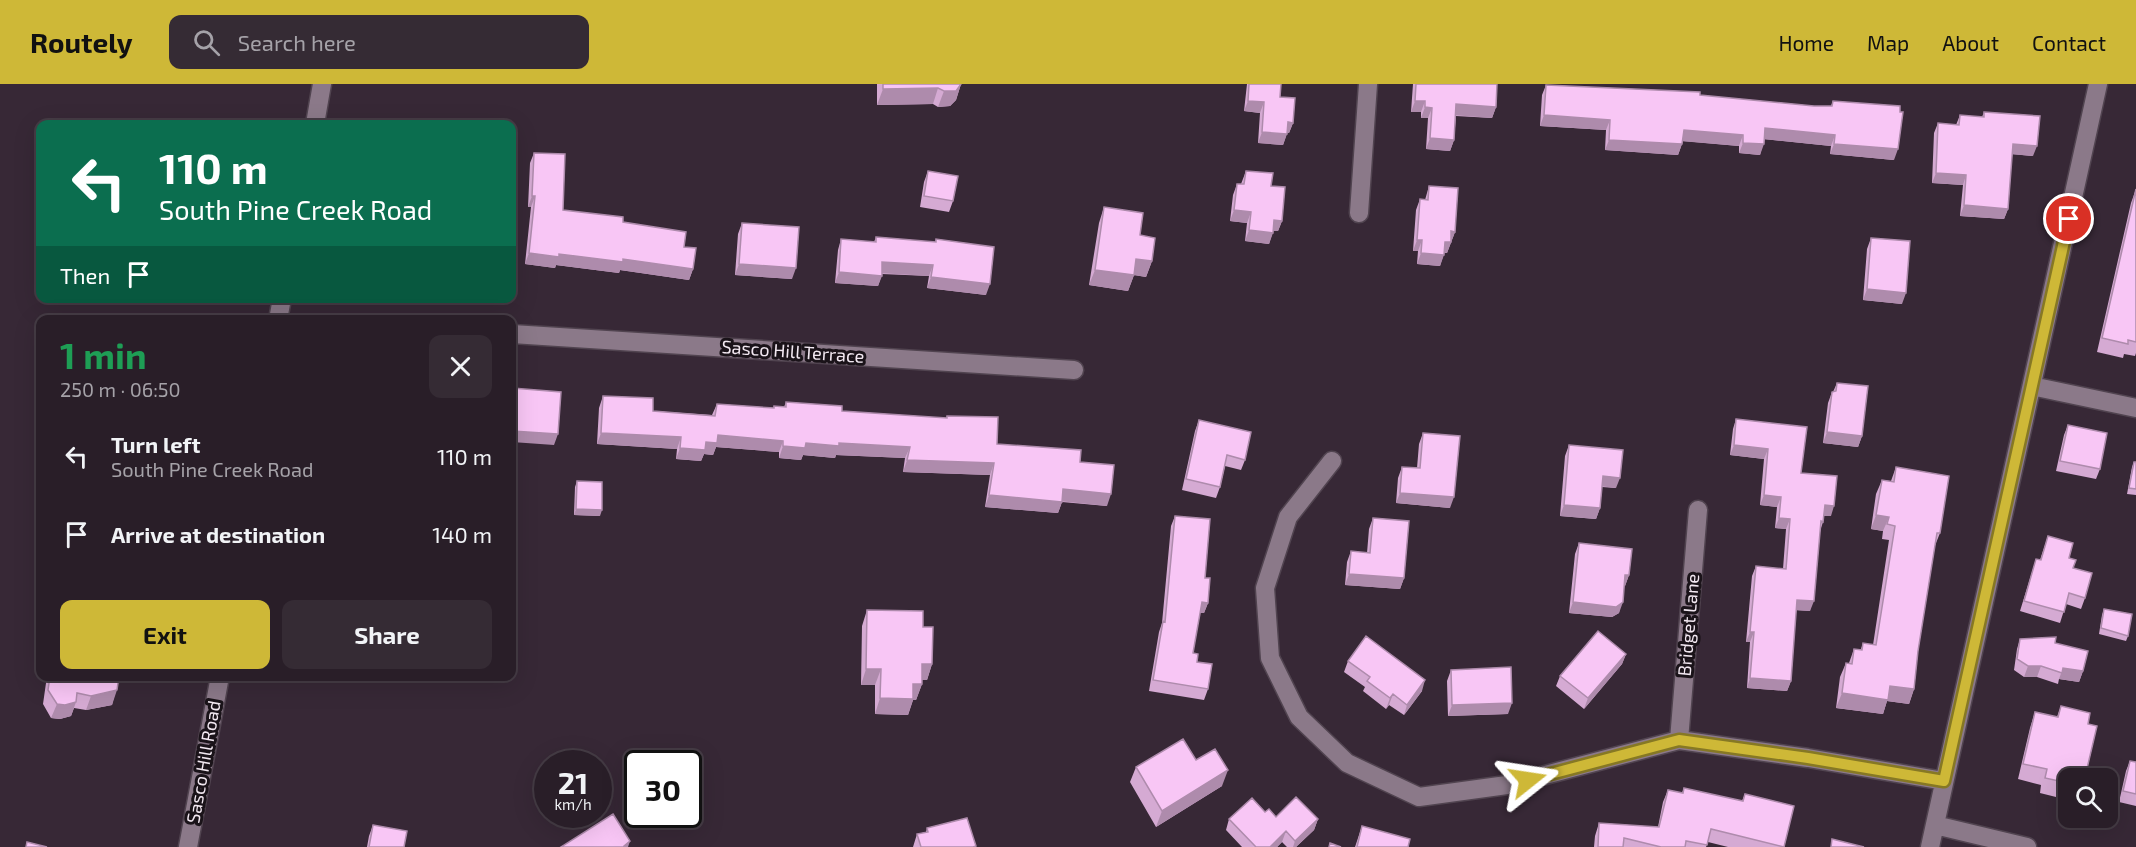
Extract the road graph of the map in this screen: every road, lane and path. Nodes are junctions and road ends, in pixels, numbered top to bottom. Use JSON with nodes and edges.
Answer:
{"nodes":[{"id":1,"x":322,"y":84,"type":"edge"},
{"id":2,"x":1368,"y":84,"type":"edge"},
{"id":3,"x":2098,"y":84,"type":"edge"},
{"id":4,"x":316,"y":120,"type":"edge"},
{"id":5,"x":1359,"y":213,"type":"dead end"},
{"id":6,"x":516,"y":334,"type":"edge"},
{"id":7,"x":1074,"y":370,"type":"dead end"},
{"id":8,"x":2032,"y":386,"type":"junction"},
{"id":9,"x":2136,"y":408,"type":"edge"},
{"id":10,"x":1332,"y":461,"type":"dead end"},
{"id":11,"x":1698,"y":510,"type":"dead end"},
{"id":12,"x":219,"y":681,"type":"edge"},
{"id":13,"x":1679,"y":740,"type":"junction"},
{"id":14,"x":1944,"y":781,"type":"junction"},
{"id":15,"x":1935,"y":825,"type":"junction"},
{"id":16,"x":189,"y":847,"type":"edge"},
{"id":17,"x":1930,"y":847,"type":"edge"},
{"id":18,"x":2027,"y":847,"type":"edge"}],
"edges":[{"from":1,"to":4,"type":"street"},
{"from":2,"to":5,"type":"street"},
{"from":3,"to":8,"type":"street"},
{"from":6,"to":7,"type":"street","name":"Sasco Hill Terrace"},
{"from":8,"to":9,"type":"street"},
{"from":8,"to":14,"type":"street"},
{"from":10,"to":13,"type":"street"},
{"from":11,"to":13,"type":"street","name":"Bridget Lane"},
{"from":12,"to":16,"type":"street","name":"Sasco Hill Road"},
{"from":13,"to":14,"type":"street"},
{"from":14,"to":15,"type":"street"},
{"from":15,"to":17,"type":"street"},
{"from":15,"to":18,"type":"street"}]}
